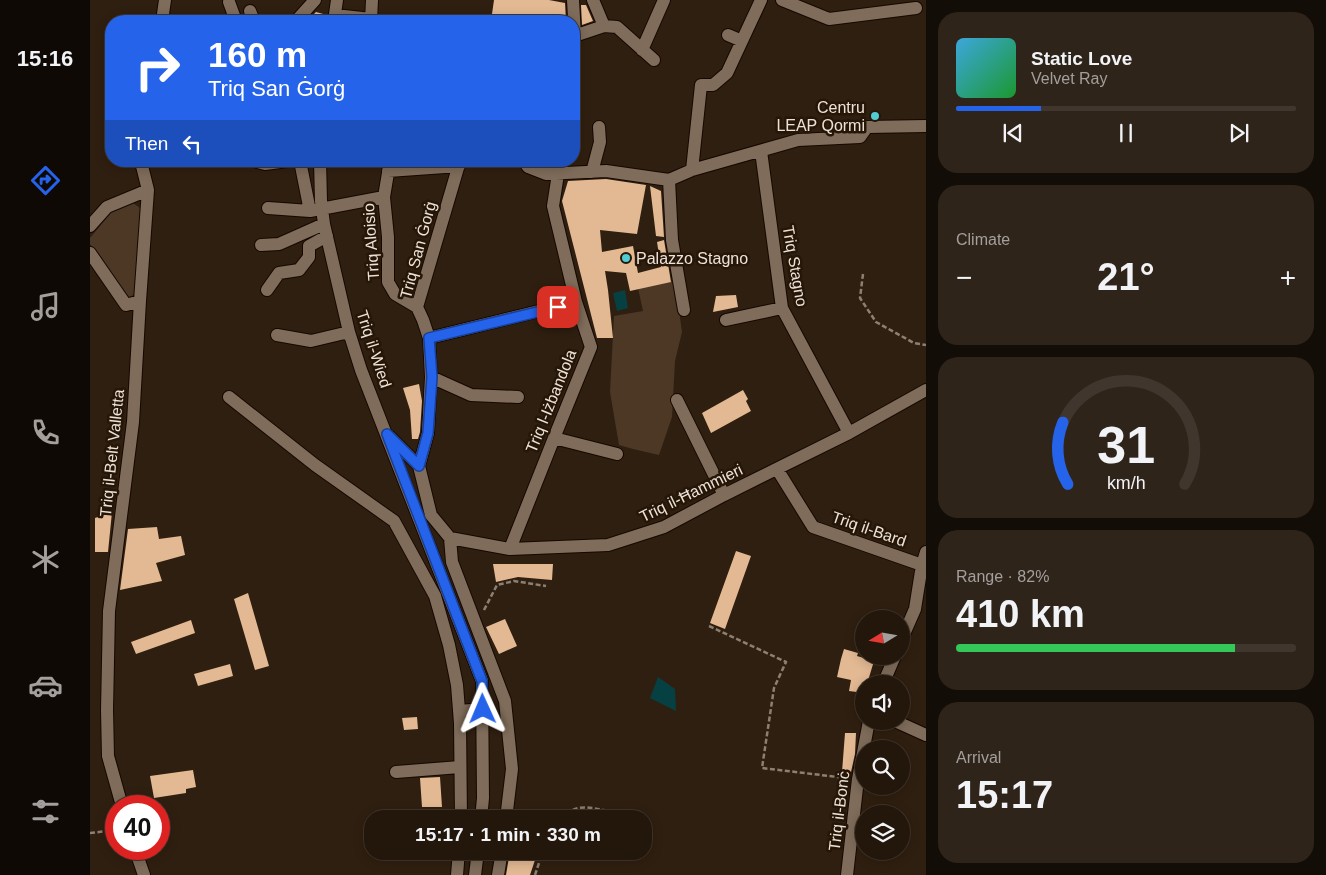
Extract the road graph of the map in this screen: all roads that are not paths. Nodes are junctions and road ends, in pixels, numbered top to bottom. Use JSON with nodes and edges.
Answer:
{"nodes":[{"id":1,"x":165,"y":0,"type":"edge"},
{"id":2,"x":315,"y":0,"type":"edge"},
{"id":3,"x":337,"y":0,"type":"edge"},
{"id":4,"x":372,"y":0,"type":"edge"},
{"id":5,"x":573,"y":0,"type":"edge"},
{"id":6,"x":593,"y":0,"type":"edge"},
{"id":7,"x":664,"y":0,"type":"edge"},
{"id":8,"x":761,"y":0,"type":"edge"},
{"id":9,"x":782,"y":0,"type":"edge"},
{"id":10,"x":230,"y":2,"type":"dead end"},
{"id":11,"x":920,"y":5,"type":"edge"},
{"id":12,"x":163,"y":15,"type":"edge"},
{"id":13,"x":234,"y":15,"type":"edge"},
{"id":14,"x":301,"y":15,"type":"edge"},
{"id":15,"x":334,"y":15,"type":"edge"},
{"id":16,"x":371,"y":15,"type":"edge"},
{"id":17,"x":573,"y":15,"type":"edge"},
{"id":18,"x":604,"y":26,"type":"junction"},
{"id":19,"x":580,"y":34,"type":"edge"},
{"id":20,"x":728,"y":36,"type":"dead end"},
{"id":21,"x":742,"y":41,"type":"junction"},
{"id":22,"x":642,"y":50,"type":"junction"},
{"id":23,"x":654,"y":60,"type":"dead end"},
{"id":24,"x":926,"y":126,"type":"edge"},
{"id":25,"x":599,"y":127,"type":"dead end"},
{"id":26,"x":761,"y":151,"type":"junction"},
{"id":27,"x":142,"y":167,"type":"edge"},
{"id":28,"x":302,"y":167,"type":"edge"},
{"id":29,"x":320,"y":167,"type":"edge"},
{"id":30,"x":389,"y":167,"type":"edge"},
{"id":31,"x":458,"y":167,"type":"edge"},
{"id":32,"x":528,"y":167,"type":"edge"},
{"id":33,"x":692,"y":170,"type":"junction"},
{"id":34,"x":592,"y":172,"type":"junction"},
{"id":35,"x":558,"y":174,"type":"junction"},
{"id":36,"x":669,"y":180,"type":"junction"},
{"id":37,"x":148,"y":190,"type":"junction"},
{"id":38,"x":384,"y":196,"type":"junction"},
{"id":39,"x":268,"y":208,"type":"dead end"},
{"id":40,"x":316,"y":210,"type":"junction"},
{"id":41,"x":90,"y":226,"type":"edge"},
{"id":42,"x":325,"y":230,"type":"junction"},
{"id":43,"x":261,"y":246,"type":"dead end"},
{"id":44,"x":90,"y":253,"type":"edge"},
{"id":45,"x":267,"y":290,"type":"dead end"},
{"id":46,"x":140,"y":301,"type":"junction"},
{"id":47,"x":576,"y":302,"type":"junction"},
{"id":48,"x":416,"y":307,"type":"junction"},
{"id":49,"x":782,"y":308,"type":"junction"},
{"id":50,"x":684,"y":310,"type":"dead end"},
{"id":51,"x":726,"y":320,"type":"dead end"},
{"id":52,"x":349,"y":332,"type":"junction"},
{"id":53,"x":278,"y":335,"type":"dead end"},
{"id":54,"x":429,"y":338,"type":"junction"},
{"id":55,"x":432,"y":377,"type":"junction"},
{"id":56,"x":926,"y":390,"type":"edge"},
{"id":57,"x":518,"y":396,"type":"dead end"},
{"id":58,"x":229,"y":397,"type":"dead end"},
{"id":59,"x":677,"y":400,"type":"dead end"},
{"id":60,"x":849,"y":433,"type":"junction"},
{"id":61,"x":387,"y":434,"type":"junction"},
{"id":62,"x":554,"y":438,"type":"junction"},
{"id":63,"x":617,"y":454,"type":"dead end"},
{"id":64,"x":419,"y":466,"type":"junction"},
{"id":65,"x":777,"y":468,"type":"junction"},
{"id":66,"x":724,"y":495,"type":"junction"},
{"id":67,"x":427,"y":538,"type":"junction"},
{"id":68,"x":450,"y":538,"type":"junction"},
{"id":69,"x":407,"y":546,"type":"junction"},
{"id":70,"x":510,"y":550,"type":"junction"},
{"id":71,"x":926,"y":552,"type":"edge"},
{"id":72,"x":922,"y":565,"type":"junction"},
{"id":73,"x":921,"y":610,"type":"edge"},
{"id":74,"x":910,"y":627,"type":"edge"},
{"id":75,"x":483,"y":709,"type":"junction"},
{"id":76,"x":459,"y":711,"type":"junction"},
{"id":77,"x":910,"y":728,"type":"edge"},
{"id":78,"x":867,"y":730,"type":"edge"},
{"id":79,"x":926,"y":735,"type":"edge"},
{"id":80,"x":460,"y":767,"type":"junction"},
{"id":81,"x":396,"y":772,"type":"dead end"},
{"id":82,"x":119,"y":795,"type":"edge"},
{"id":83,"x":461,"y":810,"type":"edge"},
{"id":84,"x":482,"y":810,"type":"edge"},
{"id":85,"x":507,"y":810,"type":"edge"},
{"id":86,"x":139,"y":860,"type":"edge"},
{"id":87,"x":458,"y":860,"type":"edge"},
{"id":88,"x":477,"y":860,"type":"edge"},
{"id":89,"x":500,"y":860,"type":"edge"},
{"id":90,"x":144,"y":875,"type":"edge"},
{"id":91,"x":457,"y":875,"type":"edge"},
{"id":92,"x":476,"y":875,"type":"edge"},
{"id":93,"x":498,"y":875,"type":"edge"},
{"id":94,"x":848,"y":875,"type":"edge"}],
"edges":[{"from":1,"to":12,"type":"street"},
{"from":2,"to":14,"type":"street"},
{"from":3,"to":15,"type":"street"},
{"from":4,"to":16,"type":"street"},
{"from":5,"to":17,"type":"street"},
{"from":6,"to":18,"type":"street"},
{"from":7,"to":22,"type":"street"},
{"from":8,"to":21,"type":"street"},
{"from":9,"to":11,"type":"street"},
{"from":10,"to":13,"type":"street"},
{"from":18,"to":19,"type":"street"},
{"from":18,"to":22,"type":"street"},
{"from":20,"to":21,"type":"street"},
{"from":21,"to":33,"type":"street"},
{"from":22,"to":23,"type":"street"},
{"from":24,"to":26,"type":"street"},
{"from":25,"to":34,"type":"street"},
{"from":26,"to":33,"type":"street"},
{"from":26,"to":49,"type":"street","name":"Triq Stagno"},
{"from":27,"to":37,"type":"street","name":"Triq il-Belt Valletta"},
{"from":28,"to":40,"type":"street"},
{"from":29,"to":40,"type":"street","name":"Triq il-Wied"},
{"from":30,"to":38,"type":"street","name":"Triq Aloisio"},
{"from":31,"to":48,"type":"street","name":"Triq San Ġorġ"},
{"from":32,"to":35,"type":"street"},
{"from":33,"to":36,"type":"street"},
{"from":34,"to":35,"type":"street"},
{"from":34,"to":36,"type":"street"},
{"from":35,"to":47,"type":"street","name":"Triq l-Iżbandola"},
{"from":36,"to":50,"type":"street"},
{"from":37,"to":41,"type":"street"},
{"from":37,"to":46,"type":"street","name":"Triq il-Belt Valletta"},
{"from":38,"to":40,"type":"street"},
{"from":38,"to":48,"type":"street","name":"Triq Aloisio"},
{"from":39,"to":40,"type":"street"},
{"from":40,"to":42,"type":"street","name":"Triq il-Wied"},
{"from":42,"to":43,"type":"street"},
{"from":42,"to":45,"type":"street"},
{"from":42,"to":52,"type":"street","name":"Triq il-Wied"},
{"from":44,"to":46,"type":"street"},
{"from":46,"to":82,"type":"street","name":"Triq il-Belt Valletta"},
{"from":47,"to":54,"type":"street"},
{"from":47,"to":62,"type":"street","name":"Triq l-Iżbandola"},
{"from":48,"to":54,"type":"street","name":"Triq San Ġorġ"},
{"from":49,"to":51,"type":"street"},
{"from":49,"to":60,"type":"street","name":"Triq Stagno"},
{"from":52,"to":53,"type":"street"},
{"from":52,"to":61,"type":"street","name":"Triq il-Wied"},
{"from":54,"to":55,"type":"street","name":"Triq San Ġorġ"},
{"from":55,"to":57,"type":"street"},
{"from":55,"to":64,"type":"street","name":"Triq San Ġorġ"},
{"from":56,"to":60,"type":"street","name":"Triq il-Ħammieri"},
{"from":58,"to":69,"type":"street"},
{"from":59,"to":66,"type":"street"},
{"from":60,"to":65,"type":"street","name":"Triq il-Ħammieri"},
{"from":61,"to":64,"type":"street"},
{"from":61,"to":67,"type":"street","name":"Triq il-Wied"},
{"from":62,"to":63,"type":"street"},
{"from":62,"to":70,"type":"street","name":"Triq l-Iżbandola"},
{"from":64,"to":68,"type":"street","name":"Triq San Ġorġ"},
{"from":65,"to":66,"type":"street","name":"Triq il-Ħammieri"},
{"from":65,"to":72,"type":"street","name":"Triq il-Bard"},
{"from":66,"to":70,"type":"street","name":"Triq il-Ħammieri"},
{"from":67,"to":69,"type":"street"},
{"from":67,"to":75,"type":"street","name":"Triq il-Wied"},
{"from":68,"to":70,"type":"street","name":"Triq il-Ħammieri"},
{"from":68,"to":85,"type":"street"},
{"from":69,"to":76,"type":"street"},
{"from":71,"to":72,"type":"street"},
{"from":72,"to":73,"type":"street"},
{"from":73,"to":74,"type":"street"},
{"from":75,"to":76,"type":"street"},
{"from":75,"to":84,"type":"street","name":"Triq il-Wied"},
{"from":76,"to":80,"type":"street"},
{"from":77,"to":79,"type":"street"},
{"from":78,"to":94,"type":"street","name":"Triq il-Bonċ"},
{"from":80,"to":81,"type":"street"},
{"from":80,"to":83,"type":"street"},
{"from":86,"to":90,"type":"street"},
{"from":87,"to":91,"type":"street"},
{"from":88,"to":92,"type":"street"},
{"from":89,"to":93,"type":"street"}]}
